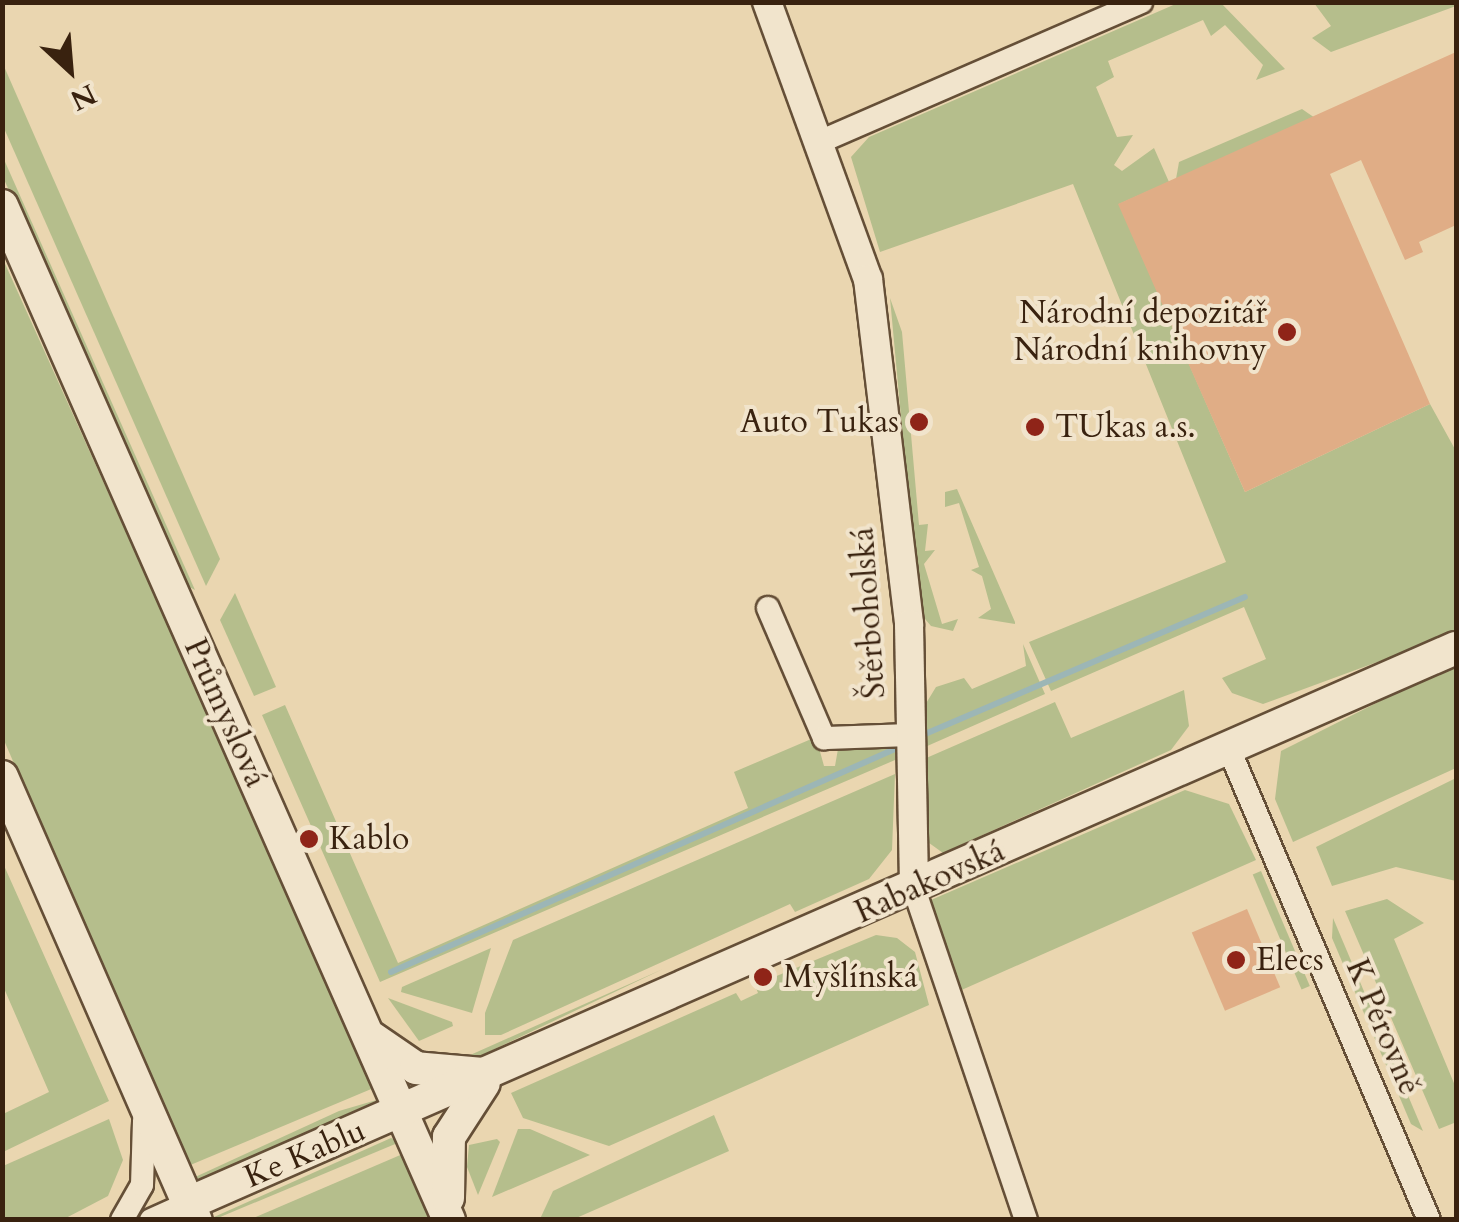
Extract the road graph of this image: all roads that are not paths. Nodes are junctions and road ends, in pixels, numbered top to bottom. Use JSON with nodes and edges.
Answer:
{"nodes":[{"id":1,"x":767,"y":2,"type":"edge"},
{"id":2,"x":1140,"y":2,"type":"edge"},
{"id":3,"x":824,"y":140,"type":"junction"},
{"id":4,"x":2,"y":206,"type":"edge"},
{"id":5,"x":768,"y":608,"type":"dead end"},
{"id":6,"x":1456,"y":648,"type":"edge"},
{"id":7,"x":912,"y":735,"type":"junction"},
{"id":8,"x":1229,"y":749,"type":"junction"},
{"id":9,"x":2,"y":777,"type":"edge"},
{"id":10,"x":914,"y":889,"type":"junction"},
{"id":11,"x":366,"y":1031,"type":"junction"},
{"id":12,"x":495,"y":1074,"type":"junction"},
{"id":13,"x":142,"y":1096,"type":"junction"},
{"id":14,"x":403,"y":1114,"type":"junction"},
{"id":15,"x":193,"y":1211,"type":"edge"},
{"id":16,"x":122,"y":1220,"type":"edge"},
{"id":17,"x":152,"y":1220,"type":"edge"},
{"id":18,"x":450,"y":1220,"type":"edge"},
{"id":19,"x":1026,"y":1220,"type":"edge"},
{"id":20,"x":1429,"y":1220,"type":"edge"}],
"edges":[{"from":1,"to":3,"type":"street","name":"Štěrboholská"},
{"from":2,"to":3,"type":"street"},
{"from":3,"to":7,"type":"street","name":"Štěrboholská"},
{"from":4,"to":11,"type":"main road","name":"Průmyslová"},
{"from":5,"to":7,"type":"street"},
{"from":6,"to":8,"type":"main road","name":"Rabakovská"},
{"from":7,"to":10,"type":"street","name":"Štěrboholská"},
{"from":8,"to":10,"type":"main road","name":"Rabakovská"},
{"from":8,"to":20,"type":"street","name":"K Pérovně"},
{"from":9,"to":13,"type":"main road"},
{"from":10,"to":12,"type":"main road","name":"Rabakovská"},
{"from":10,"to":19,"type":"street","name":"Štěrboholská"},
{"from":11,"to":12,"type":"main road"},
{"from":11,"to":14,"type":"main road","name":"Průmyslová"},
{"from":12,"to":14,"type":"main road","name":"Rabakovská"},
{"from":12,"to":18,"type":"main road"},
{"from":13,"to":15,"type":"main road"},
{"from":13,"to":16,"type":"street"},
{"from":14,"to":15,"type":"main road","name":"Ke Kablu"},
{"from":14,"to":18,"type":"main road","name":"Průmyslová"},
{"from":15,"to":17,"type":"street","name":"Ke Kablu"}]}
